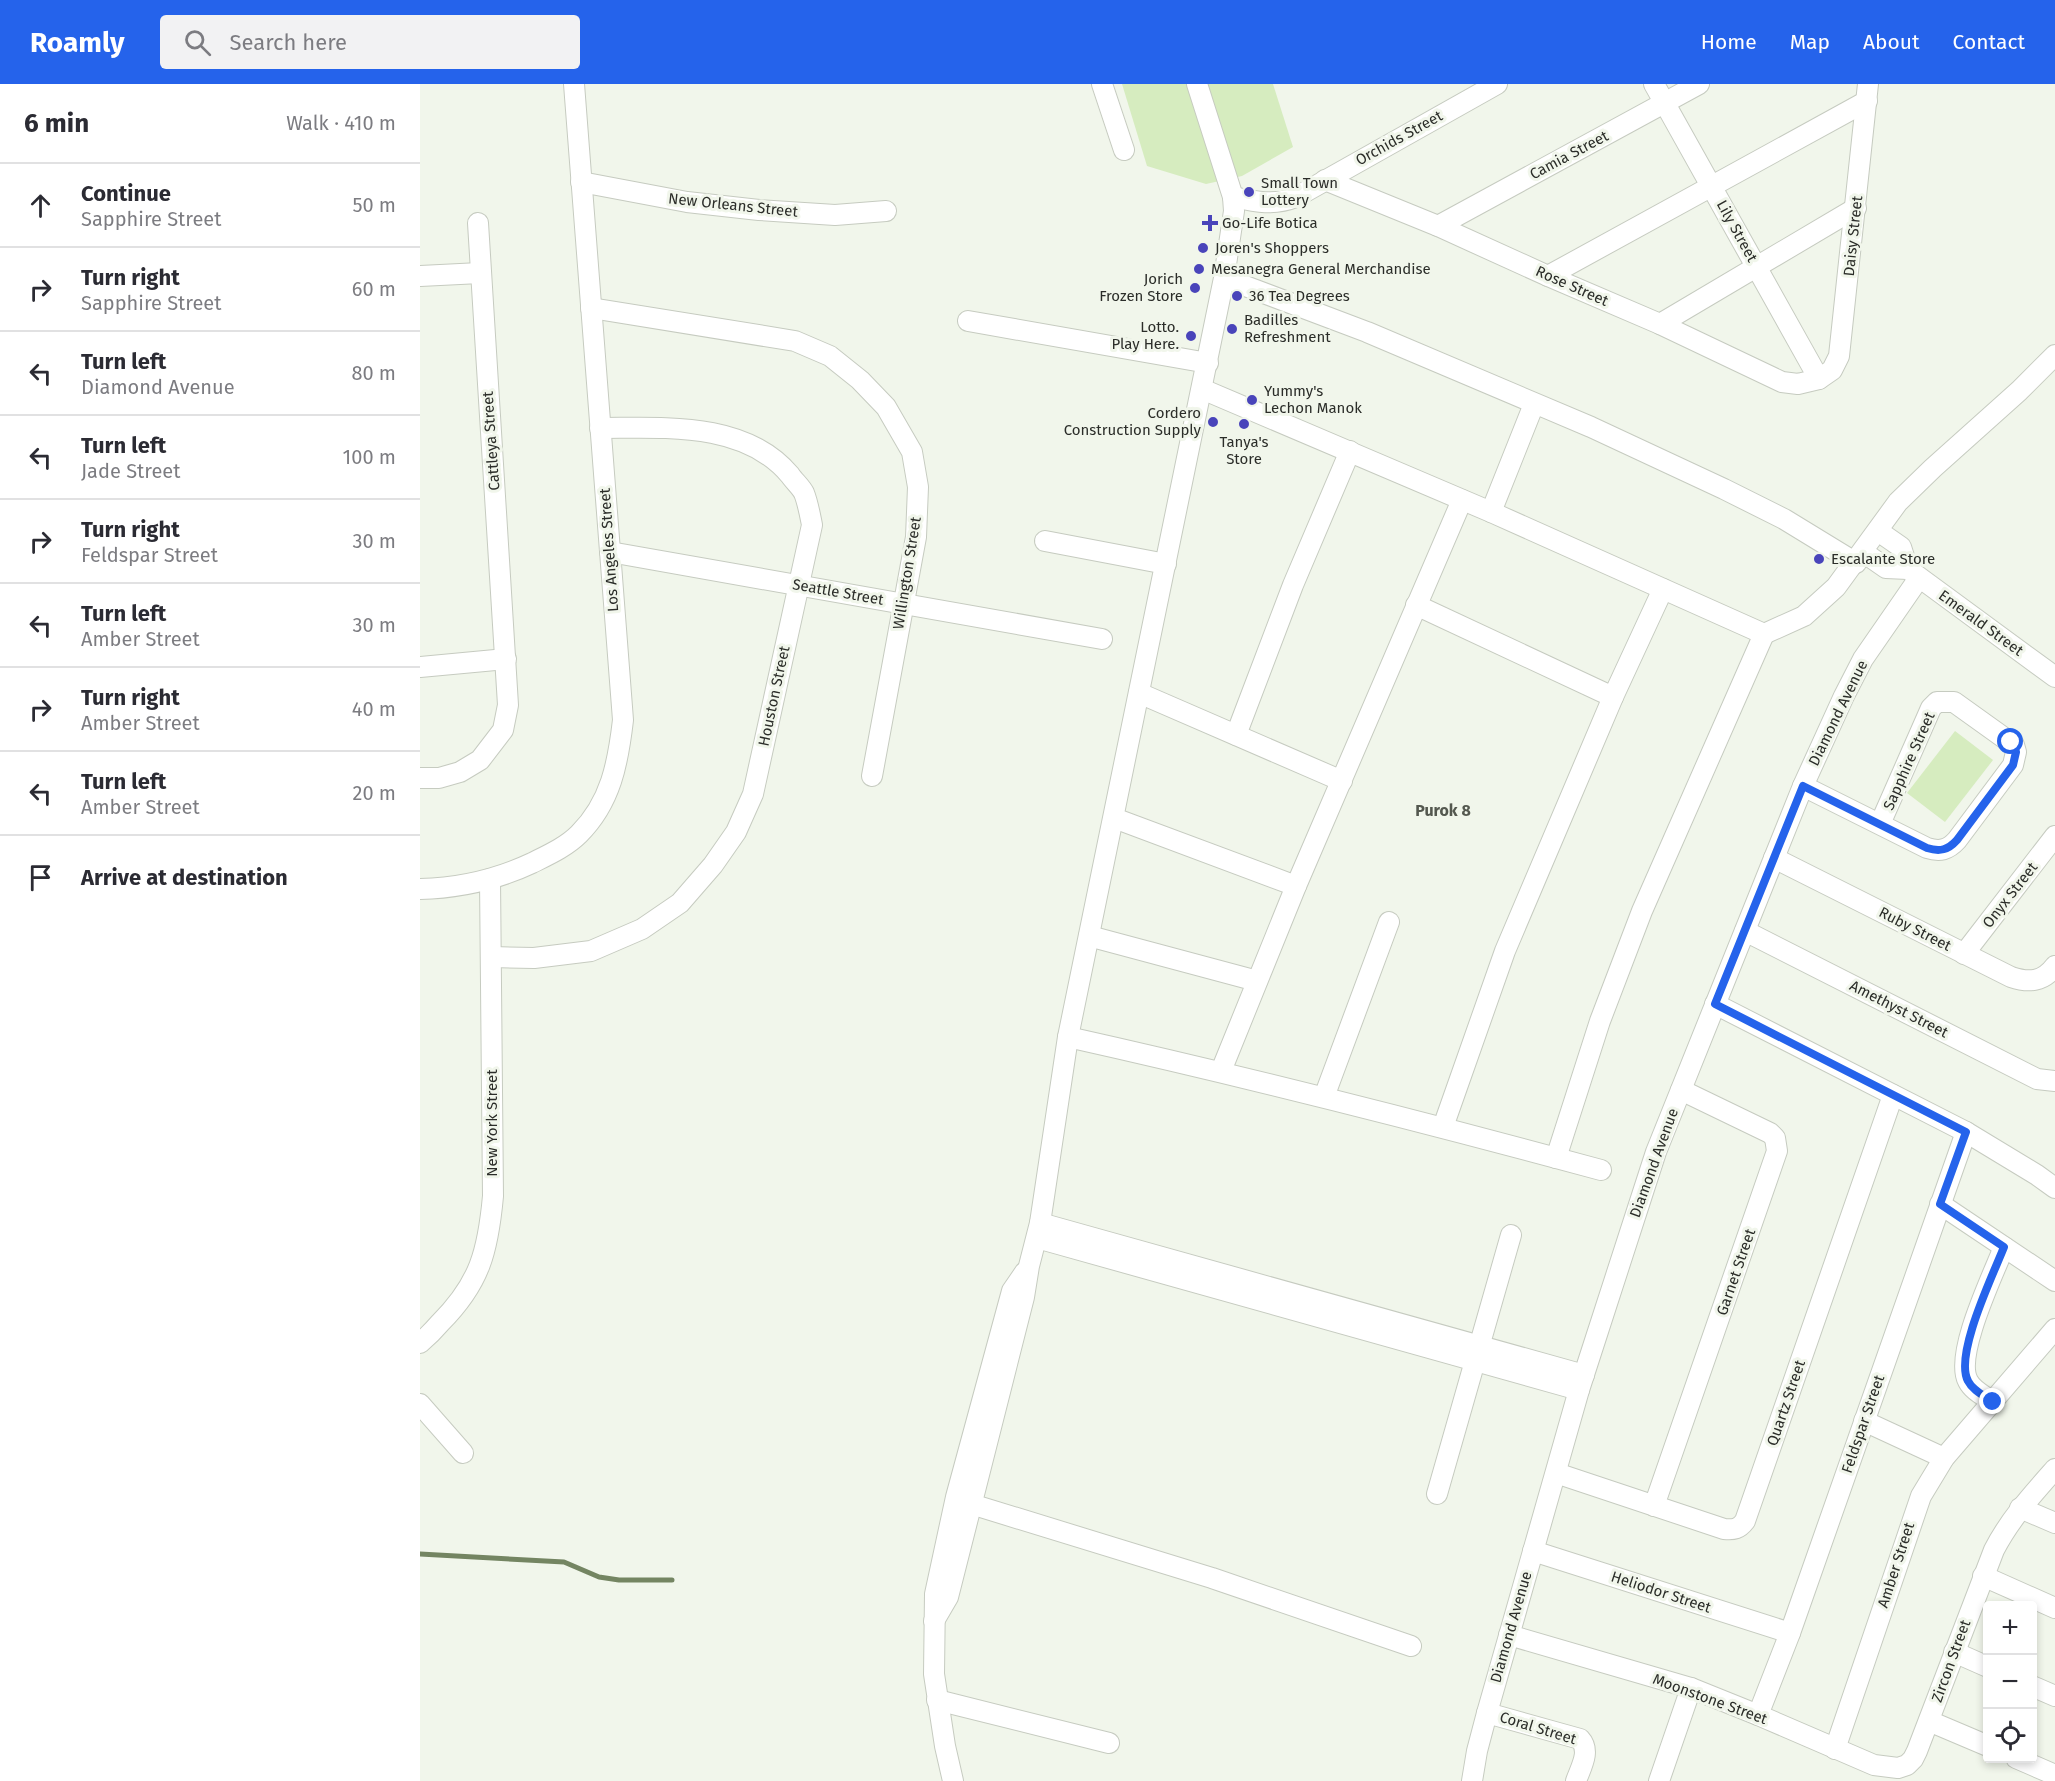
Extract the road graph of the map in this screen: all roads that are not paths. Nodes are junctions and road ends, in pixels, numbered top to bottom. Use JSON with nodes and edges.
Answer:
{"nodes":[{"id":1,"x":574,"y":84,"type":"edge"},
{"id":2,"x":1102,"y":84,"type":"edge"},
{"id":3,"x":1197,"y":84,"type":"edge"},
{"id":4,"x":1497,"y":84,"type":"edge"},
{"id":5,"x":1654,"y":84,"type":"edge"},
{"id":6,"x":1700,"y":84,"type":"edge"},
{"id":7,"x":1867,"y":93,"type":"edge"},
{"id":8,"x":1665,"y":103,"type":"junction"},
{"id":9,"x":1124,"y":150,"type":"dead end"},
{"id":10,"x":1325,"y":180,"type":"junction"},
{"id":11,"x":581,"y":182,"type":"junction"},
{"id":12,"x":1712,"y":186,"type":"junction"},
{"id":13,"x":1233,"y":197,"type":"junction"},
{"id":14,"x":1856,"y":208,"type":"junction"},
{"id":15,"x":886,"y":211,"type":"dead end"},
{"id":16,"x":478,"y":223,"type":"dead end"},
{"id":17,"x":1438,"y":225,"type":"junction"},
{"id":18,"x":1756,"y":267,"type":"junction"},
{"id":19,"x":480,"y":273,"type":"junction"},
{"id":20,"x":420,"y":276,"type":"edge"},
{"id":21,"x":1548,"y":276,"type":"junction"},
{"id":22,"x":1224,"y":278,"type":"junction"},
{"id":23,"x":591,"y":309,"type":"junction"},
{"id":24,"x":968,"y":321,"type":"dead end"},
{"id":25,"x":1660,"y":324,"type":"junction"},
{"id":26,"x":2055,"y":355,"type":"edge"},
{"id":27,"x":1208,"y":363,"type":"junction"},
{"id":28,"x":1819,"y":379,"type":"junction"},
{"id":29,"x":1202,"y":389,"type":"junction"},
{"id":30,"x":1534,"y":404,"type":"junction"},
{"id":31,"x":600,"y":428,"type":"junction"},
{"id":32,"x":1350,"y":451,"type":"junction"},
{"id":33,"x":1462,"y":500,"type":"junction"},
{"id":34,"x":1491,"y":512,"type":"junction"},
{"id":35,"x":1878,"y":531,"type":"junction"},
{"id":36,"x":1045,"y":541,"type":"dead end"},
{"id":37,"x":609,"y":552,"type":"junction"},
{"id":38,"x":1859,"y":557,"type":"junction"},
{"id":39,"x":1166,"y":564,"type":"junction"},
{"id":40,"x":1913,"y":573,"type":"junction"},
{"id":41,"x":798,"y":585,"type":"junction"},
{"id":42,"x":1664,"y":589,"type":"junction"},
{"id":43,"x":904,"y":604,"type":"junction"},
{"id":44,"x":1416,"y":605,"type":"junction"},
{"id":45,"x":1764,"y":634,"type":"junction"},
{"id":46,"x":1102,"y":639,"type":"dead end"},
{"id":47,"x":506,"y":659,"type":"junction"},
{"id":48,"x":420,"y":667,"type":"edge"},
{"id":49,"x":2055,"y":677,"type":"edge"},
{"id":50,"x":1139,"y":693,"type":"junction"},
{"id":51,"x":1613,"y":697,"type":"junction"},
{"id":52,"x":1236,"y":735,"type":"junction"},
{"id":53,"x":872,"y":776,"type":"dead end"},
{"id":54,"x":420,"y":778,"type":"edge"},
{"id":55,"x":1342,"y":781,"type":"junction"},
{"id":56,"x":1803,"y":786,"type":"junction"},
{"id":57,"x":1114,"y":818,"type":"junction"},
{"id":58,"x":1880,"y":824,"type":"junction"},
{"id":59,"x":2055,"y":836,"type":"edge"},
{"id":60,"x":1774,"y":858,"type":"junction"},
{"id":61,"x":490,"y":879,"type":"junction"},
{"id":62,"x":1296,"y":886,"type":"junction"},
{"id":63,"x":420,"y":890,"type":"edge"},
{"id":64,"x":1389,"y":922,"type":"dead end"},
{"id":65,"x":1745,"y":931,"type":"junction"},
{"id":66,"x":1089,"y":936,"type":"junction"},
{"id":67,"x":1964,"y":954,"type":"junction"},
{"id":68,"x":492,"y":957,"type":"junction"},
{"id":69,"x":2055,"y":966,"type":"edge"},
{"id":70,"x":1257,"y":981,"type":"junction"},
{"id":71,"x":1715,"y":1004,"type":"junction"},
{"id":72,"x":1068,"y":1037,"type":"junction"},
{"id":73,"x":1221,"y":1071,"type":"junction"},
{"id":74,"x":2055,"y":1081,"type":"edge"},
{"id":75,"x":1681,"y":1090,"type":"junction"},
{"id":76,"x":1893,"y":1095,"type":"junction"},
{"id":77,"x":1324,"y":1097,"type":"junction"},
{"id":78,"x":1443,"y":1127,"type":"junction"},
{"id":79,"x":1966,"y":1132,"type":"junction"},
{"id":80,"x":1556,"y":1158,"type":"junction"},
{"id":81,"x":1601,"y":1170,"type":"dead end"},
{"id":82,"x":2055,"y":1188,"type":"edge"},
{"id":83,"x":1940,"y":1204,"type":"junction"},
{"id":84,"x":1039,"y":1231,"type":"junction"},
{"id":85,"x":1511,"y":1235,"type":"dead end"},
{"id":86,"x":2004,"y":1247,"type":"junction"},
{"id":87,"x":1029,"y":1266,"type":"junction"},
{"id":88,"x":2055,"y":1281,"type":"edge"},
{"id":89,"x":2055,"y":1329,"type":"edge"},
{"id":90,"x":420,"y":1343,"type":"edge"},
{"id":91,"x":1477,"y":1353,"type":"junction"},
{"id":92,"x":1582,"y":1383,"type":"junction"},
{"id":93,"x":1993,"y":1402,"type":"junction"},
{"id":94,"x":420,"y":1404,"type":"edge"},
{"id":95,"x":1864,"y":1421,"type":"junction"},
{"id":96,"x":463,"y":1454,"type":"dead end"},
{"id":97,"x":1944,"y":1458,"type":"junction"},
{"id":98,"x":2055,"y":1469,"type":"edge"},
{"id":99,"x":1556,"y":1473,"type":"junction"},
{"id":100,"x":1437,"y":1494,"type":"dead end"},
{"id":101,"x":971,"y":1504,"type":"junction"},
{"id":102,"x":1654,"y":1506,"type":"junction"},
{"id":103,"x":2020,"y":1508,"type":"junction"},
{"id":104,"x":2055,"y":1523,"type":"edge"},
{"id":105,"x":1533,"y":1551,"type":"junction"},
{"id":106,"x":1983,"y":1576,"type":"junction"},
{"id":107,"x":2055,"y":1608,"type":"edge"},
{"id":108,"x":934,"y":1621,"type":"junction"},
{"id":109,"x":1790,"y":1633,"type":"junction"},
{"id":110,"x":1509,"y":1635,"type":"junction"},
{"id":111,"x":1411,"y":1646,"type":"dead end"},
{"id":112,"x":1954,"y":1652,"type":"junction"},
{"id":113,"x":1983,"y":1665,"type":"edge"},
{"id":114,"x":1691,"y":1688,"type":"junction"},
{"id":115,"x":2037,"y":1688,"type":"edge"},
{"id":116,"x":2055,"y":1696,"type":"edge"},
{"id":117,"x":937,"y":1700,"type":"junction"},
{"id":118,"x":1487,"y":1713,"type":"junction"},
{"id":119,"x":1758,"y":1715,"type":"junction"},
{"id":120,"x":1929,"y":1721,"type":"junction"},
{"id":121,"x":1109,"y":1743,"type":"dead end"},
{"id":122,"x":1983,"y":1744,"type":"edge"},
{"id":123,"x":1835,"y":1749,"type":"junction"},
{"id":124,"x":2027,"y":1763,"type":"edge"},
{"id":125,"x":1907,"y":1765,"type":"joint"},
{"id":126,"x":2055,"y":1775,"type":"edge"},
{"id":127,"x":953,"y":1781,"type":"edge"},
{"id":128,"x":1472,"y":1781,"type":"edge"},
{"id":129,"x":1576,"y":1781,"type":"edge"},
{"id":130,"x":1659,"y":1781,"type":"edge"}],
"edges":[{"from":1,"to":11,"type":"street","name":"Los Angeles Street"},
{"from":2,"to":9,"type":"street"},
{"from":3,"to":13,"type":"street"},
{"from":4,"to":10,"type":"street","name":"Orchids Street"},
{"from":5,"to":8,"type":"street","name":"Lily Street"},
{"from":6,"to":8,"type":"street","name":"Camia Street"},
{"from":7,"to":12,"type":"street"},
{"from":7,"to":14,"type":"street","name":"Daisy Street"},
{"from":8,"to":12,"type":"street","name":"Lily Street"},
{"from":8,"to":17,"type":"street","name":"Camia Street"},
{"from":10,"to":13,"type":"street","name":"Orchids Street"},
{"from":10,"to":17,"type":"street","name":"Rose Street"},
{"from":11,"to":15,"type":"street","name":"New Orleans Street"},
{"from":11,"to":23,"type":"street","name":"Los Angeles Street"},
{"from":12,"to":18,"type":"street","name":"Lily Street"},
{"from":12,"to":21,"type":"street"},
{"from":13,"to":22,"type":"street"},
{"from":14,"to":18,"type":"street"},
{"from":14,"to":28,"type":"street","name":"Daisy Street"},
{"from":16,"to":19,"type":"street","name":"Cattleya Street"},
{"from":17,"to":21,"type":"street","name":"Rose Street"},
{"from":18,"to":25,"type":"street"},
{"from":18,"to":28,"type":"street","name":"Lily Street"},
{"from":19,"to":20,"type":"street"},
{"from":19,"to":47,"type":"street","name":"Cattleya Street"},
{"from":21,"to":25,"type":"street","name":"Rose Street"},
{"from":22,"to":27,"type":"street"},
{"from":22,"to":30,"type":"street","name":"Emerald Street"},
{"from":23,"to":31,"type":"street","name":"Los Angeles Street"},
{"from":23,"to":43,"type":"street","name":"Willington Street"},
{"from":24,"to":27,"type":"street"},
{"from":25,"to":28,"type":"street","name":"Rose Street"},
{"from":26,"to":35,"type":"street"},
{"from":27,"to":29,"type":"street"},
{"from":29,"to":32,"type":"street"},
{"from":29,"to":39,"type":"street"},
{"from":30,"to":34,"type":"street"},
{"from":30,"to":38,"type":"street","name":"Emerald Street"},
{"from":31,"to":37,"type":"street","name":"Los Angeles Street"},
{"from":31,"to":41,"type":"street","name":"Houston Street"},
{"from":32,"to":33,"type":"street"},
{"from":32,"to":52,"type":"street"},
{"from":33,"to":34,"type":"street"},
{"from":33,"to":44,"type":"street"},
{"from":34,"to":42,"type":"street"},
{"from":35,"to":38,"type":"street"},
{"from":35,"to":40,"type":"street","name":"Emerald Street"},
{"from":36,"to":39,"type":"street"},
{"from":37,"to":41,"type":"street","name":"Seattle Street"},
{"from":37,"to":61,"type":"street","name":"Los Angeles Street"},
{"from":38,"to":40,"type":"street","name":"Emerald Street"},
{"from":38,"to":45,"type":"street"},
{"from":39,"to":50,"type":"street"},
{"from":40,"to":49,"type":"street","name":"Emerald Street"},
{"from":40,"to":56,"type":"street","name":"Diamond Avenue"},
{"from":41,"to":43,"type":"street","name":"Seattle Street"},
{"from":41,"to":68,"type":"street","name":"Houston Street"},
{"from":42,"to":45,"type":"street"},
{"from":42,"to":51,"type":"street"},
{"from":43,"to":46,"type":"street","name":"Seattle Street"},
{"from":43,"to":53,"type":"street","name":"Willington Street"},
{"from":44,"to":51,"type":"street"},
{"from":44,"to":55,"type":"street"},
{"from":45,"to":80,"type":"street"},
{"from":47,"to":48,"type":"street"},
{"from":47,"to":54,"type":"street","name":"Cattleya Street"},
{"from":50,"to":52,"type":"street"},
{"from":50,"to":57,"type":"street"},
{"from":51,"to":78,"type":"street"},
{"from":52,"to":55,"type":"street"},
{"from":55,"to":62,"type":"street"},
{"from":56,"to":58,"type":"street","name":"Sapphire Street"},
{"from":56,"to":60,"type":"street","name":"Diamond Avenue"},
{"from":57,"to":62,"type":"street"},
{"from":57,"to":66,"type":"street"},
{"from":58,"to":58,"type":"street","name":"Sapphire Street"},
{"from":59,"to":67,"type":"street","name":"Onyx Street"},
{"from":60,"to":65,"type":"street","name":"Diamond Avenue"},
{"from":60,"to":67,"type":"street","name":"Ruby Street"},
{"from":61,"to":63,"type":"street","name":"Los Angeles Street"},
{"from":61,"to":68,"type":"street","name":"New York Street"},
{"from":62,"to":70,"type":"street"},
{"from":64,"to":77,"type":"street"},
{"from":65,"to":71,"type":"street","name":"Diamond Avenue"},
{"from":65,"to":74,"type":"street","name":"Amethyst Street"},
{"from":66,"to":70,"type":"street"},
{"from":66,"to":72,"type":"street"},
{"from":67,"to":69,"type":"street","name":"Ruby Street"},
{"from":68,"to":90,"type":"street","name":"New York Street"},
{"from":70,"to":73,"type":"street"},
{"from":71,"to":75,"type":"street","name":"Diamond Avenue"},
{"from":71,"to":76,"type":"street"},
{"from":72,"to":73,"type":"street"},
{"from":72,"to":84,"type":"street"},
{"from":73,"to":77,"type":"street"},
{"from":75,"to":92,"type":"street","name":"Diamond Avenue"},
{"from":75,"to":102,"type":"street","name":"Garnet Street"},
{"from":76,"to":79,"type":"street"},
{"from":76,"to":102,"type":"street","name":"Quartz Street"},
{"from":77,"to":78,"type":"street"},
{"from":78,"to":80,"type":"street"},
{"from":79,"to":82,"type":"street"},
{"from":79,"to":83,"type":"street","name":"Feldspar Street"},
{"from":80,"to":81,"type":"street"},
{"from":83,"to":86,"type":"street"},
{"from":83,"to":95,"type":"street","name":"Feldspar Street"},
{"from":84,"to":87,"type":"street"},
{"from":84,"to":91,"type":"street"},
{"from":85,"to":91,"type":"street"},
{"from":86,"to":88,"type":"street"},
{"from":86,"to":93,"type":"street"},
{"from":87,"to":101,"type":"street"},
{"from":87,"to":108,"type":"street"},
{"from":89,"to":93,"type":"street","name":"Amber Street"},
{"from":91,"to":92,"type":"street"},
{"from":91,"to":100,"type":"street"},
{"from":92,"to":99,"type":"street","name":"Diamond Avenue"},
{"from":93,"to":97,"type":"street","name":"Amber Street"},
{"from":94,"to":96,"type":"street"},
{"from":95,"to":97,"type":"street"},
{"from":95,"to":109,"type":"street","name":"Feldspar Street"},
{"from":97,"to":123,"type":"street","name":"Amber Street"},
{"from":98,"to":103,"type":"street","name":"Zircon Street"},
{"from":99,"to":102,"type":"street","name":"Quartz Street"},
{"from":99,"to":105,"type":"street","name":"Diamond Avenue"},
{"from":101,"to":108,"type":"street"},
{"from":101,"to":111,"type":"street"},
{"from":103,"to":104,"type":"street"},
{"from":103,"to":106,"type":"street","name":"Zircon Street"},
{"from":105,"to":109,"type":"street","name":"Heliodor Street"},
{"from":105,"to":110,"type":"street","name":"Diamond Avenue"},
{"from":106,"to":107,"type":"street"},
{"from":106,"to":112,"type":"street","name":"Zircon Street"},
{"from":108,"to":117,"type":"street"},
{"from":109,"to":119,"type":"street","name":"Feldspar Street"},
{"from":110,"to":114,"type":"street","name":"Moonstone Street"},
{"from":110,"to":118,"type":"street","name":"Diamond Avenue"},
{"from":112,"to":113,"type":"street"},
{"from":112,"to":120,"type":"street","name":"Zircon Street"},
{"from":114,"to":119,"type":"street","name":"Moonstone Street"},
{"from":114,"to":130,"type":"street"},
{"from":115,"to":116,"type":"street"},
{"from":117,"to":121,"type":"street"},
{"from":117,"to":127,"type":"street"},
{"from":118,"to":128,"type":"street","name":"Diamond Avenue"},
{"from":118,"to":129,"type":"street","name":"Coral Street"},
{"from":119,"to":123,"type":"street","name":"Moonstone Street"},
{"from":120,"to":122,"type":"street"},
{"from":120,"to":125,"type":"street","name":"Zircon Street"},
{"from":123,"to":125,"type":"street","name":"Moonstone Street"},
{"from":124,"to":126,"type":"street"}]}
